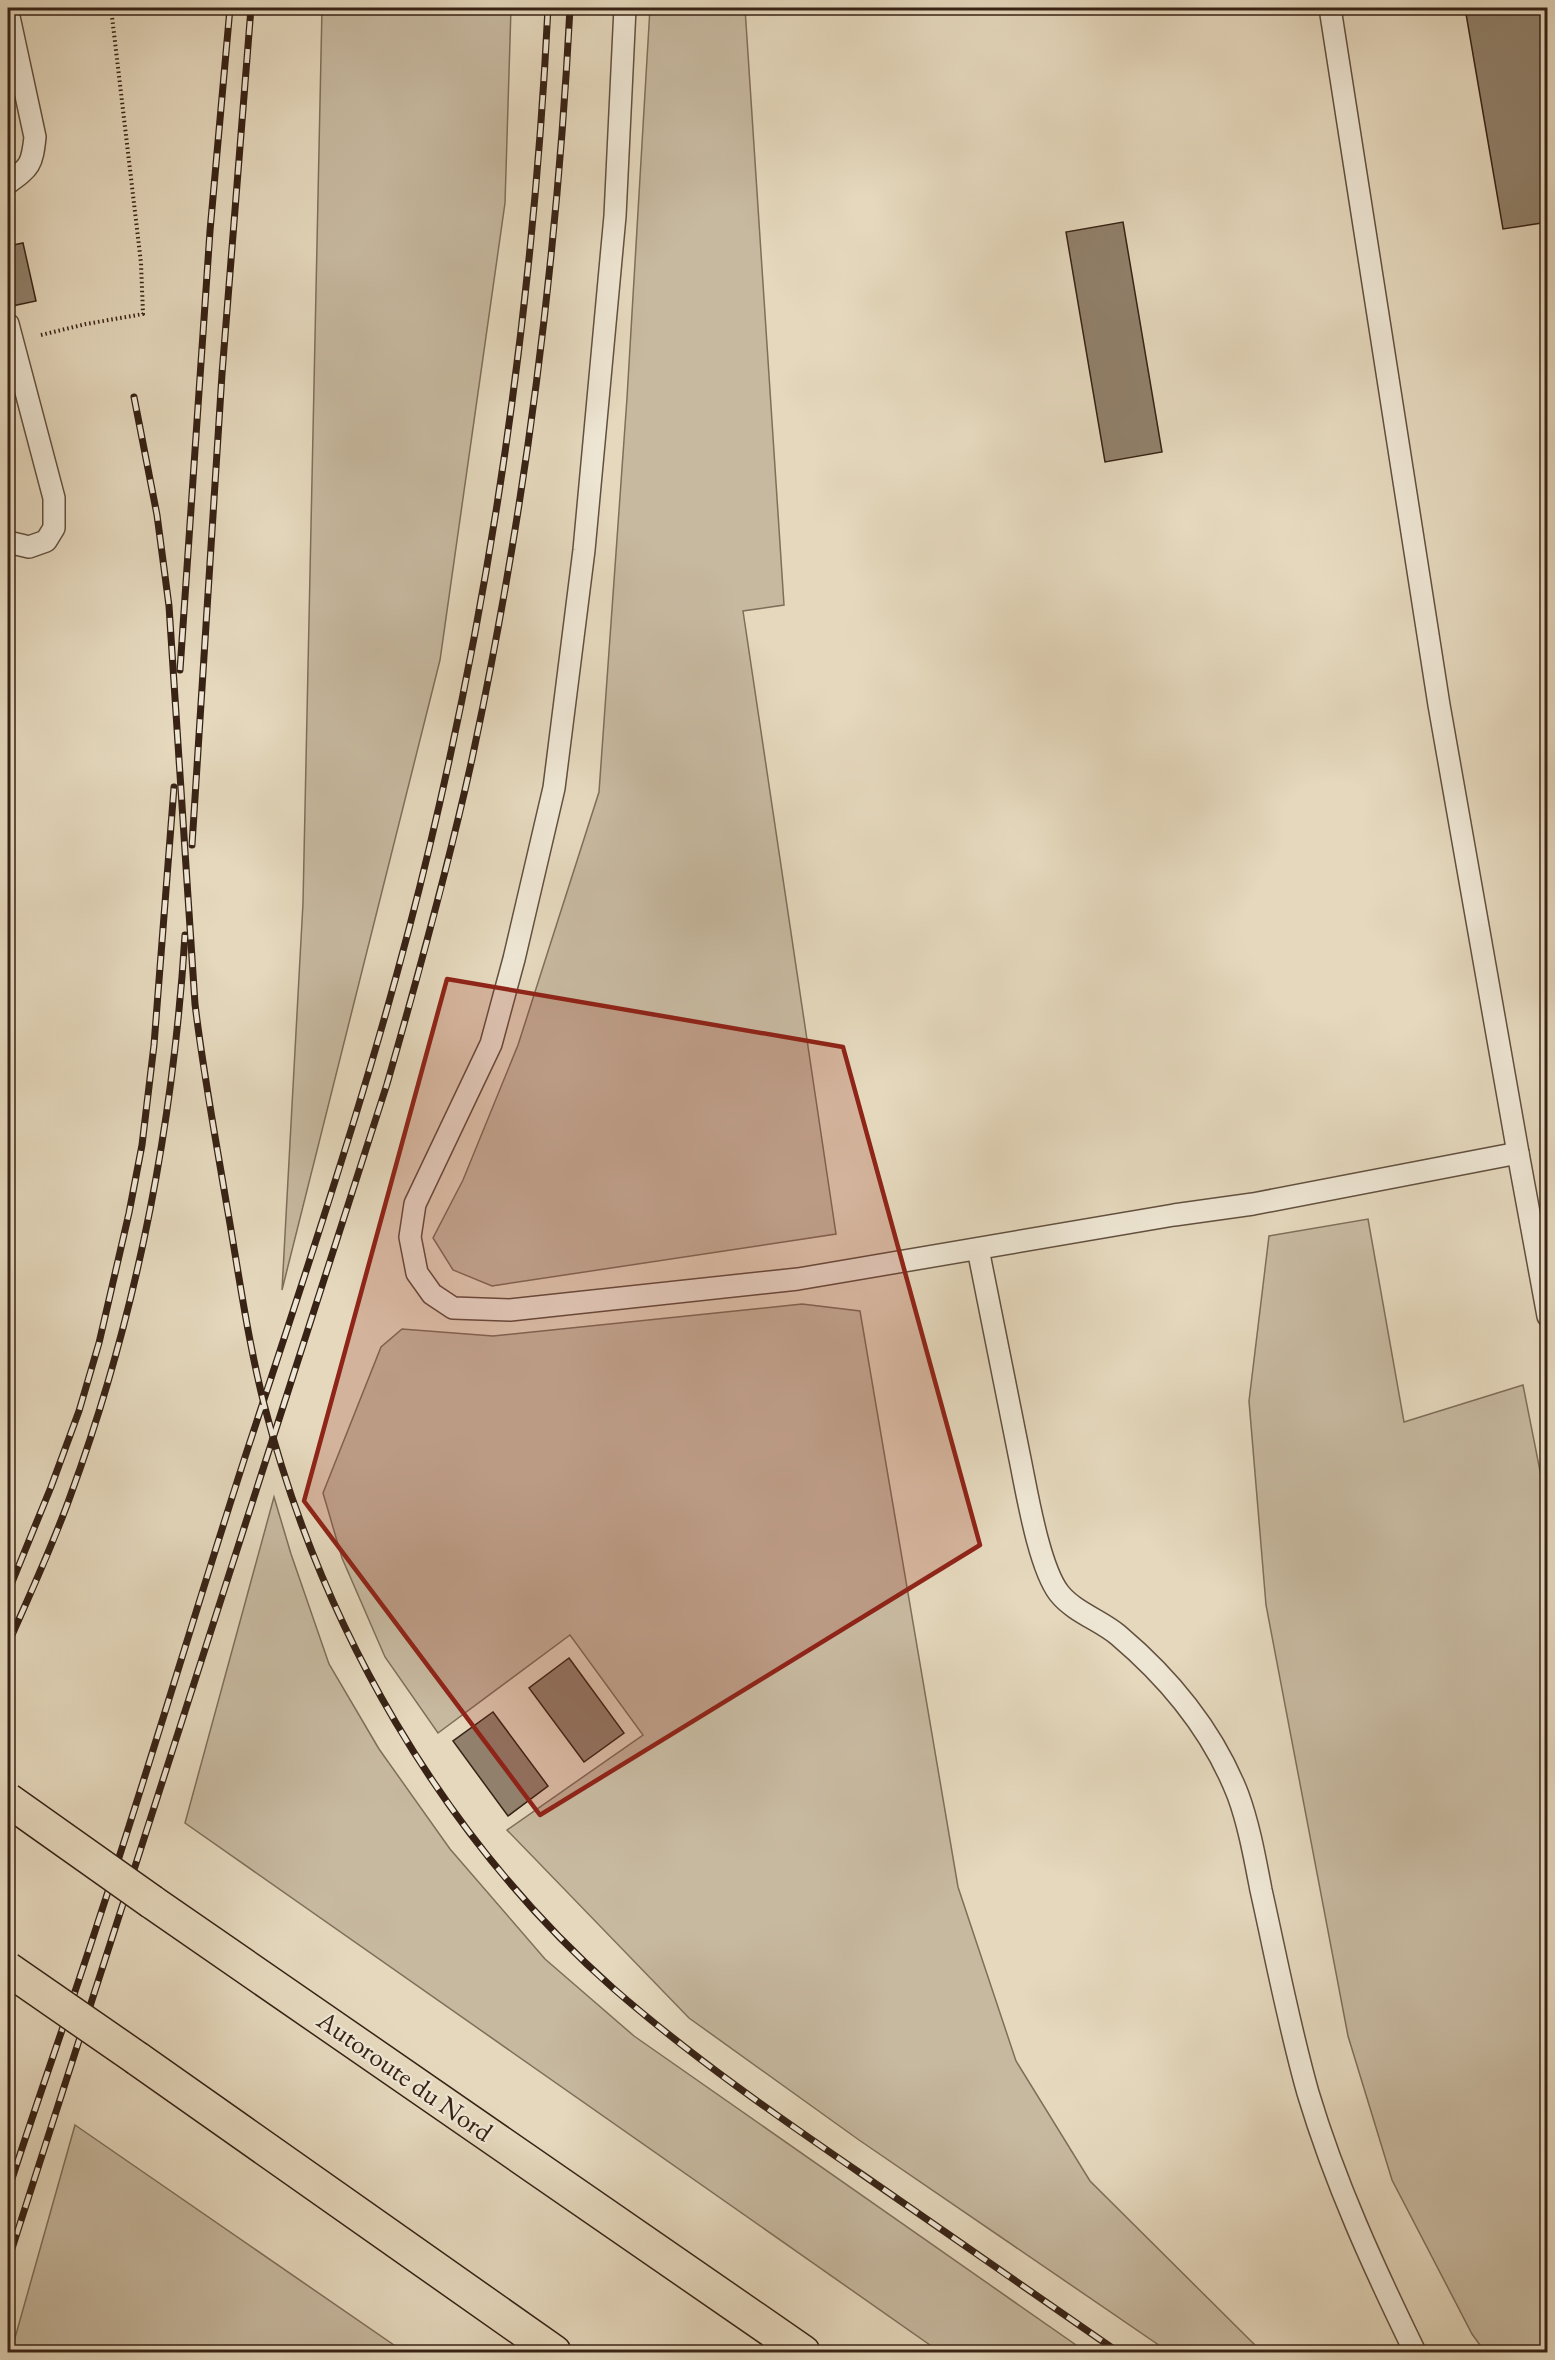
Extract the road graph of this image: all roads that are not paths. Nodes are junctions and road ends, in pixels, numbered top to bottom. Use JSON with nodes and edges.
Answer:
{"nodes":[{"id":1,"x":625,"y":8,"type":"edge"},
{"id":2,"x":1330,"y":8,"type":"edge"},
{"id":3,"x":8,"y":12,"type":"edge"},
{"id":4,"x":8,"y":183,"type":"edge"},
{"id":5,"x":10,"y":333,"type":"edge"},
{"id":6,"x":8,"y":542,"type":"edge"},
{"id":7,"x":1518,"y":1153,"type":"junction"},
{"id":8,"x":978,"y":1249,"type":"junction"},
{"id":9,"x":1548,"y":1316,"type":"edge"},
{"id":10,"x":8,"y":1800,"type":"edge"},
{"id":11,"x":8,"y":1969,"type":"edge"},
{"id":12,"x":554,"y":2352,"type":"edge"},
{"id":13,"x":802,"y":2352,"type":"edge"},
{"id":14,"x":1414,"y":2352,"type":"edge"}],
"edges":[{"from":1,"to":8,"type":"lane"},
{"from":2,"to":7,"type":"lane"},
{"from":3,"to":4,"type":"lane"},
{"from":5,"to":6,"type":"lane"},
{"from":7,"to":8,"type":"lane"},
{"from":7,"to":9,"type":"lane"},
{"from":8,"to":14,"type":"lane"},
{"from":10,"to":13,"type":"highway","name":"Autoroute du Nord","bridge":true},
{"from":11,"to":12,"type":"highway","bridge":true}]}
